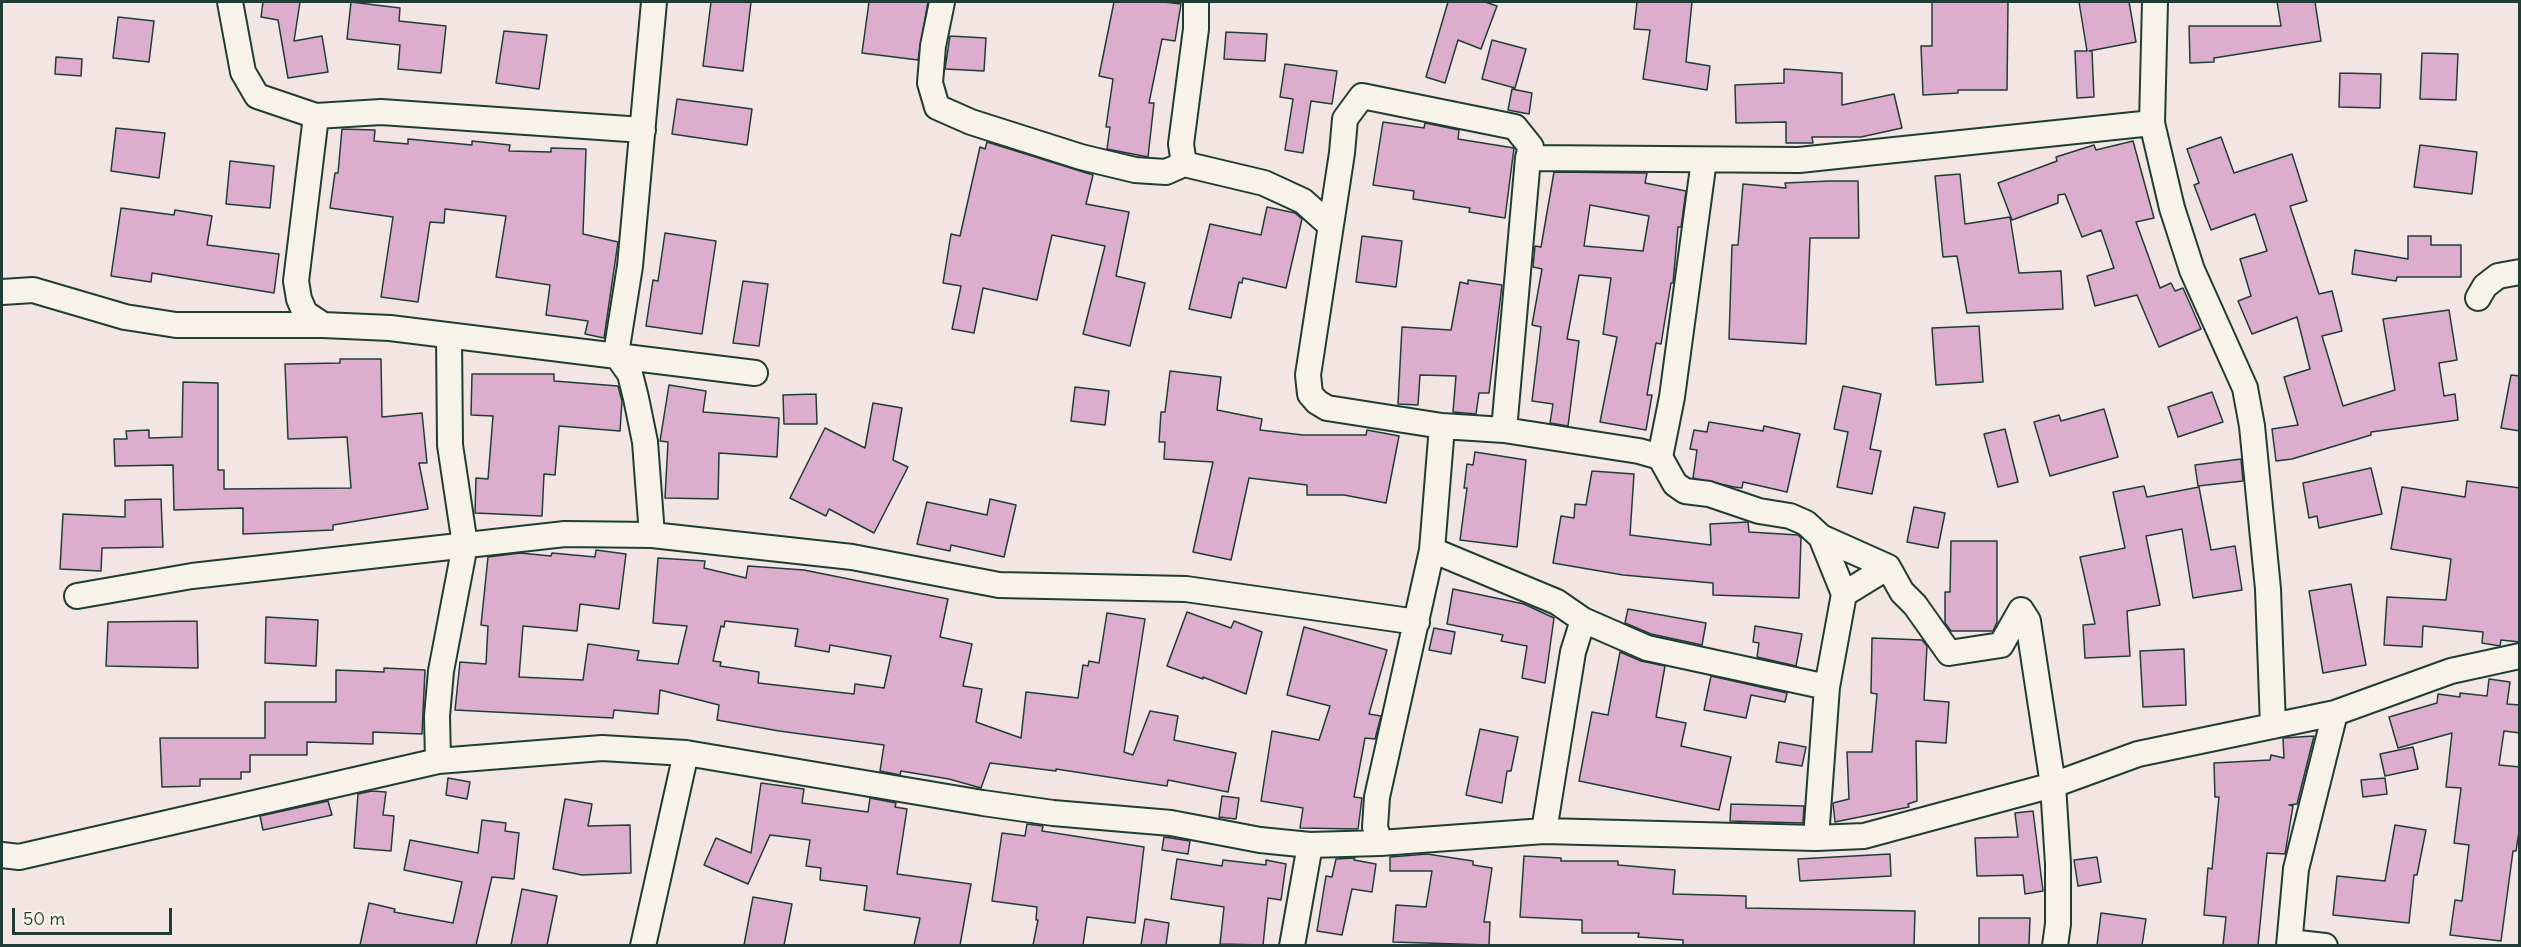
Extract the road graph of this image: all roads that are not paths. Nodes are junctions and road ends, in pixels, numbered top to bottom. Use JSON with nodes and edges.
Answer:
{"nodes":[{"id":1,"x":230,"y":2,"type":"edge"},
{"id":2,"x":654,"y":2,"type":"edge"},
{"id":3,"x":942,"y":2,"type":"edge"},
{"id":4,"x":1196,"y":2,"type":"edge"},
{"id":5,"x":2156,"y":2,"type":"edge"},
{"id":6,"x":316,"y":116,"type":"junction"},
{"id":7,"x":2152,"y":123,"type":"junction"},
{"id":8,"x":643,"y":130,"type":"junction"},
{"id":9,"x":1528,"y":158,"type":"junction"},
{"id":10,"x":1704,"y":160,"type":"junction"},
{"id":11,"x":1184,"y":164,"type":"junction"},
{"id":12,"x":1330,"y":225,"type":"junction"},
{"id":13,"x":2520,"y":272,"type":"edge"},
{"id":14,"x":2,"y":292,"type":"edge"},
{"id":15,"x":2478,"y":298,"type":"dead end"},
{"id":16,"x":323,"y":325,"type":"junction"},
{"id":17,"x":449,"y":336,"type":"junction"},
{"id":18,"x":616,"y":354,"type":"junction"},
{"id":19,"x":754,"y":373,"type":"dead end"},
{"id":20,"x":1442,"y":426,"type":"junction"},
{"id":21,"x":1504,"y":430,"type":"junction"},
{"id":22,"x":1660,"y":457,"type":"junction"},
{"id":23,"x":652,"y":535,"type":"junction"},
{"id":24,"x":1821,"y":537,"type":"junction"},
{"id":25,"x":465,"y":545,"type":"junction"},
{"id":26,"x":1432,"y":550,"type":"junction"},
{"id":27,"x":1888,"y":567,"type":"junction"},
{"id":28,"x":1844,"y":594,"type":"junction"},
{"id":29,"x":77,"y":596,"type":"dead end"},
{"id":30,"x":1583,"y":620,"type":"junction"},
{"id":31,"x":1417,"y":622,"type":"junction"},
{"id":32,"x":2520,"y":656,"type":"edge"},
{"id":33,"x":1827,"y":687,"type":"junction"},
{"id":34,"x":2335,"y":713,"type":"junction"},
{"id":35,"x":2273,"y":726,"type":"junction"},
{"id":36,"x":686,"y":753,"type":"junction"},
{"id":37,"x":438,"y":761,"type":"junction"},
{"id":38,"x":2053,"y":785,"type":"junction"},
{"id":39,"x":1544,"y":831,"type":"junction"},
{"id":40,"x":1816,"y":838,"type":"junction"},
{"id":41,"x":1380,"y":843,"type":"junction"},
{"id":42,"x":1310,"y":845,"type":"junction"},
{"id":43,"x":2,"y":855,"type":"edge"},
{"id":44,"x":2290,"y":944,"type":"edge"},
{"id":45,"x":643,"y":945,"type":"edge"},
{"id":46,"x":1292,"y":945,"type":"edge"},
{"id":47,"x":2055,"y":945,"type":"edge"},
{"id":48,"x":2325,"y":945,"type":"edge"}],
"edges":[{"from":1,"to":6,"type":"street"},
{"from":2,"to":8,"type":"street"},
{"from":3,"to":11,"type":"street"},
{"from":4,"to":11,"type":"street"},
{"from":5,"to":7,"type":"street"},
{"from":6,"to":8,"type":"street"},
{"from":6,"to":16,"type":"street"},
{"from":7,"to":10,"type":"street"},
{"from":7,"to":35,"type":"street"},
{"from":8,"to":18,"type":"street"},
{"from":9,"to":10,"type":"street"},
{"from":9,"to":12,"type":"street"},
{"from":9,"to":21,"type":"street"},
{"from":10,"to":22,"type":"street"},
{"from":11,"to":12,"type":"street"},
{"from":12,"to":20,"type":"street"},
{"from":13,"to":15,"type":"street"},
{"from":14,"to":16,"type":"street"},
{"from":16,"to":17,"type":"street"},
{"from":17,"to":18,"type":"street"},
{"from":17,"to":25,"type":"street"},
{"from":18,"to":19,"type":"street"},
{"from":18,"to":23,"type":"street"},
{"from":20,"to":21,"type":"street"},
{"from":20,"to":26,"type":"street"},
{"from":21,"to":22,"type":"street"},
{"from":22,"to":24,"type":"street"},
{"from":23,"to":25,"type":"street"},
{"from":23,"to":31,"type":"street"},
{"from":24,"to":27,"type":"street"},
{"from":24,"to":28,"type":"street"},
{"from":25,"to":29,"type":"street"},
{"from":25,"to":37,"type":"street"},
{"from":26,"to":30,"type":"street"},
{"from":26,"to":31,"type":"street"},
{"from":27,"to":28,"type":"street"},
{"from":27,"to":38,"type":"street"},
{"from":28,"to":33,"type":"street"},
{"from":30,"to":33,"type":"street"},
{"from":30,"to":39,"type":"street"},
{"from":31,"to":41,"type":"street"},
{"from":32,"to":34,"type":"street"},
{"from":33,"to":40,"type":"street"},
{"from":34,"to":35,"type":"street"},
{"from":34,"to":44,"type":"street"},
{"from":35,"to":38,"type":"street"},
{"from":36,"to":37,"type":"street"},
{"from":36,"to":42,"type":"street"},
{"from":36,"to":45,"type":"street"},
{"from":37,"to":43,"type":"street"},
{"from":38,"to":40,"type":"street"},
{"from":38,"to":47,"type":"street"},
{"from":39,"to":40,"type":"street"},
{"from":39,"to":41,"type":"street"},
{"from":41,"to":42,"type":"street"},
{"from":42,"to":46,"type":"street"},
{"from":44,"to":48,"type":"street"}]}
